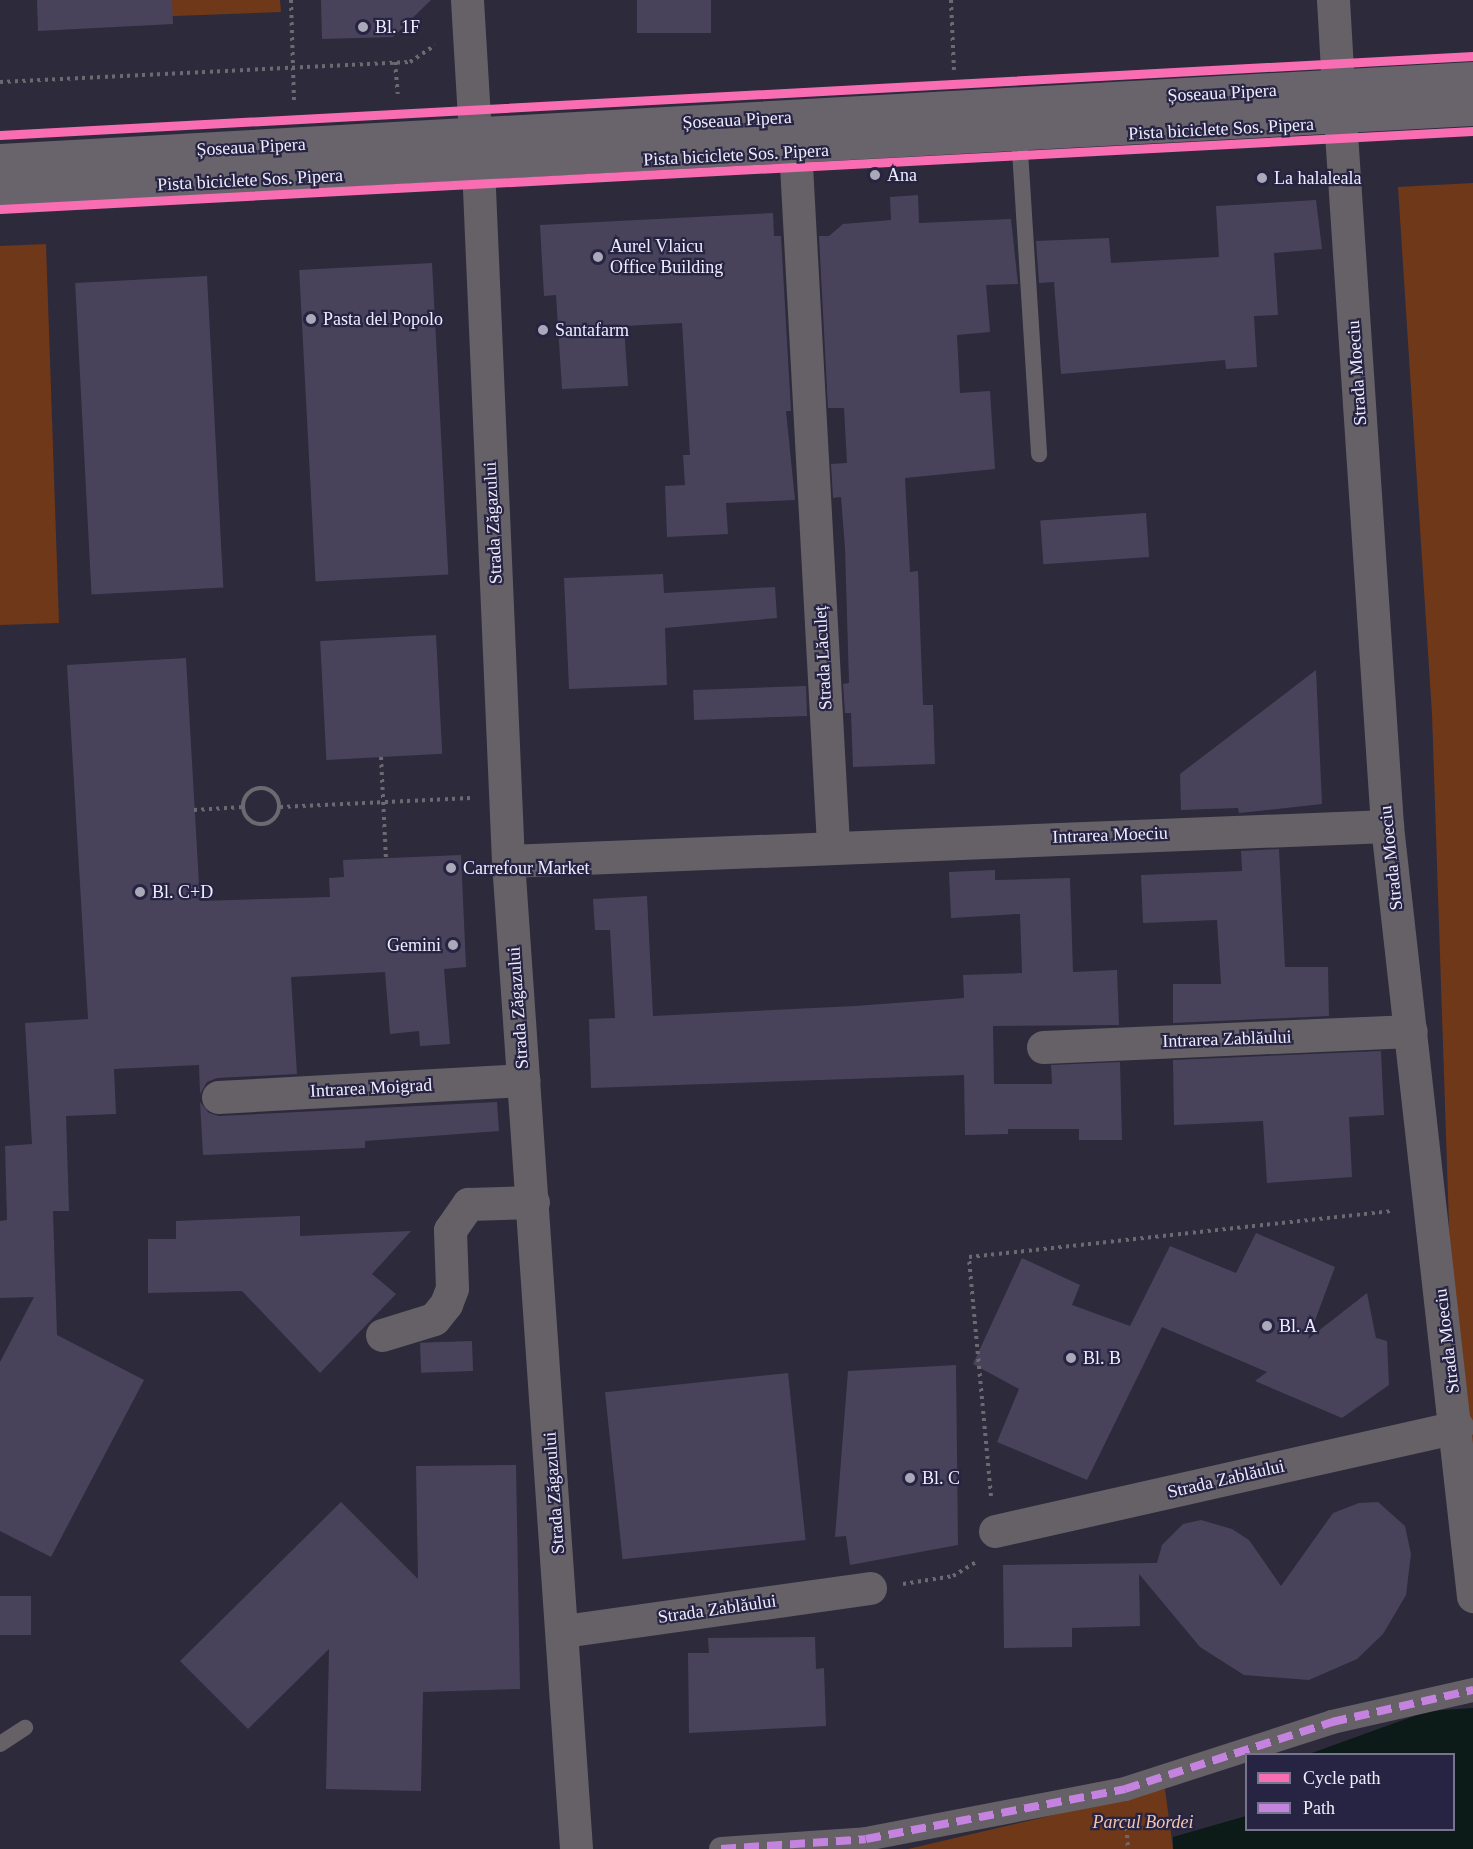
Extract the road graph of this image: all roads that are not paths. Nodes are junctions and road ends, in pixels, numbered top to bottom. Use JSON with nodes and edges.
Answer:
{"nodes":[{"id":1,"x":467,"y":0,"type":"edge"},
{"id":2,"x":1333,"y":0,"type":"edge"},
{"id":3,"x":1473,"y":78,"type":"edge"},
{"id":4,"x":1339,"y":102,"type":"junction"},
{"id":5,"x":1473,"y":109,"type":"edge"},
{"id":6,"x":1019,"y":135,"type":"junction"},
{"id":7,"x":795,"y":147,"type":"junction"},
{"id":8,"x":476,"y":151,"type":"junction"},
{"id":9,"x":0,"y":160,"type":"edge"},
{"id":10,"x":0,"y":189,"type":"edge"},
{"id":11,"x":1038,"y":454,"type":"dead end"},
{"id":12,"x":1387,"y":826,"type":"junction"},
{"id":13,"x":833,"y":845,"type":"junction"},
{"id":14,"x":508,"y":861,"type":"junction"},
{"id":15,"x":1411,"y":1031,"type":"junction"},
{"id":16,"x":1043,"y":1047,"type":"dead end"},
{"id":17,"x":524,"y":1080,"type":"junction"},
{"id":18,"x":218,"y":1097,"type":"dead end"},
{"id":19,"x":533,"y":1202,"type":"junction"},
{"id":20,"x":382,"y":1335,"type":"dead end"},
{"id":21,"x":1457,"y":1427,"type":"junction"},
{"id":22,"x":995,"y":1531,"type":"road end"},
{"id":23,"x":870,"y":1588,"type":"road end"},
{"id":24,"x":1473,"y":1596,"type":"edge"},
{"id":25,"x":564,"y":1631,"type":"junction"},
{"id":26,"x":1473,"y":1690,"type":"edge"},
{"id":27,"x":25,"y":1728,"type":"dead end"},
{"id":28,"x":0,"y":1744,"type":"edge"},
{"id":29,"x":576,"y":1849,"type":"edge"},
{"id":30,"x":721,"y":1849,"type":"edge"}],
"edges":[{"from":1,"to":8,"type":"street","name":"Strada Zăgazului"},
{"from":2,"to":4,"type":"street","name":"Strada Moeciu"},
{"from":3,"to":4,"type":"main road","name":"Șoseaua Pipera"},
{"from":4,"to":5,"type":"main road","name":"Șoseaua Pipera"},
{"from":4,"to":6,"type":"main road","name":"Șoseaua Pipera"},
{"from":4,"to":8,"type":"main road","name":"Șoseaua Pipera"},
{"from":4,"to":12,"type":"street","name":"Strada Moeciu"},
{"from":6,"to":7,"type":"main road","name":"Șoseaua Pipera"},
{"from":6,"to":11,"type":"lane"},
{"from":7,"to":8,"type":"main road","name":"Șoseaua Pipera"},
{"from":7,"to":13,"type":"street","name":"Strada Lăculeț"},
{"from":8,"to":9,"type":"main road","name":"Șoseaua Pipera"},
{"from":8,"to":10,"type":"main road","name":"Șoseaua Pipera"},
{"from":8,"to":14,"type":"street","name":"Strada Zăgazului"},
{"from":12,"to":13,"type":"street","name":"Intrarea Moeciu"},
{"from":12,"to":15,"type":"street","name":"Strada Moeciu"},
{"from":13,"to":14,"type":"street"},
{"from":14,"to":17,"type":"street","name":"Strada Zăgazului"},
{"from":15,"to":16,"type":"street","name":"Intrarea Zablăului"},
{"from":15,"to":21,"type":"street","name":"Strada Moeciu"},
{"from":17,"to":18,"type":"street","name":"Intrarea Moigrad"},
{"from":17,"to":19,"type":"street","name":"Strada Zăgazului"},
{"from":19,"to":20,"type":"street"},
{"from":19,"to":25,"type":"street","name":"Strada Zăgazului"},
{"from":21,"to":22,"type":"street","name":"Strada Zablăului"},
{"from":21,"to":24,"type":"street","name":"Strada Moeciu"},
{"from":23,"to":25,"type":"street","name":"Strada Zablăului"},
{"from":25,"to":29,"type":"street","name":"Strada Zăgazului"},
{"from":26,"to":30,"type":"street"},
{"from":27,"to":28,"type":"lane"}]}
